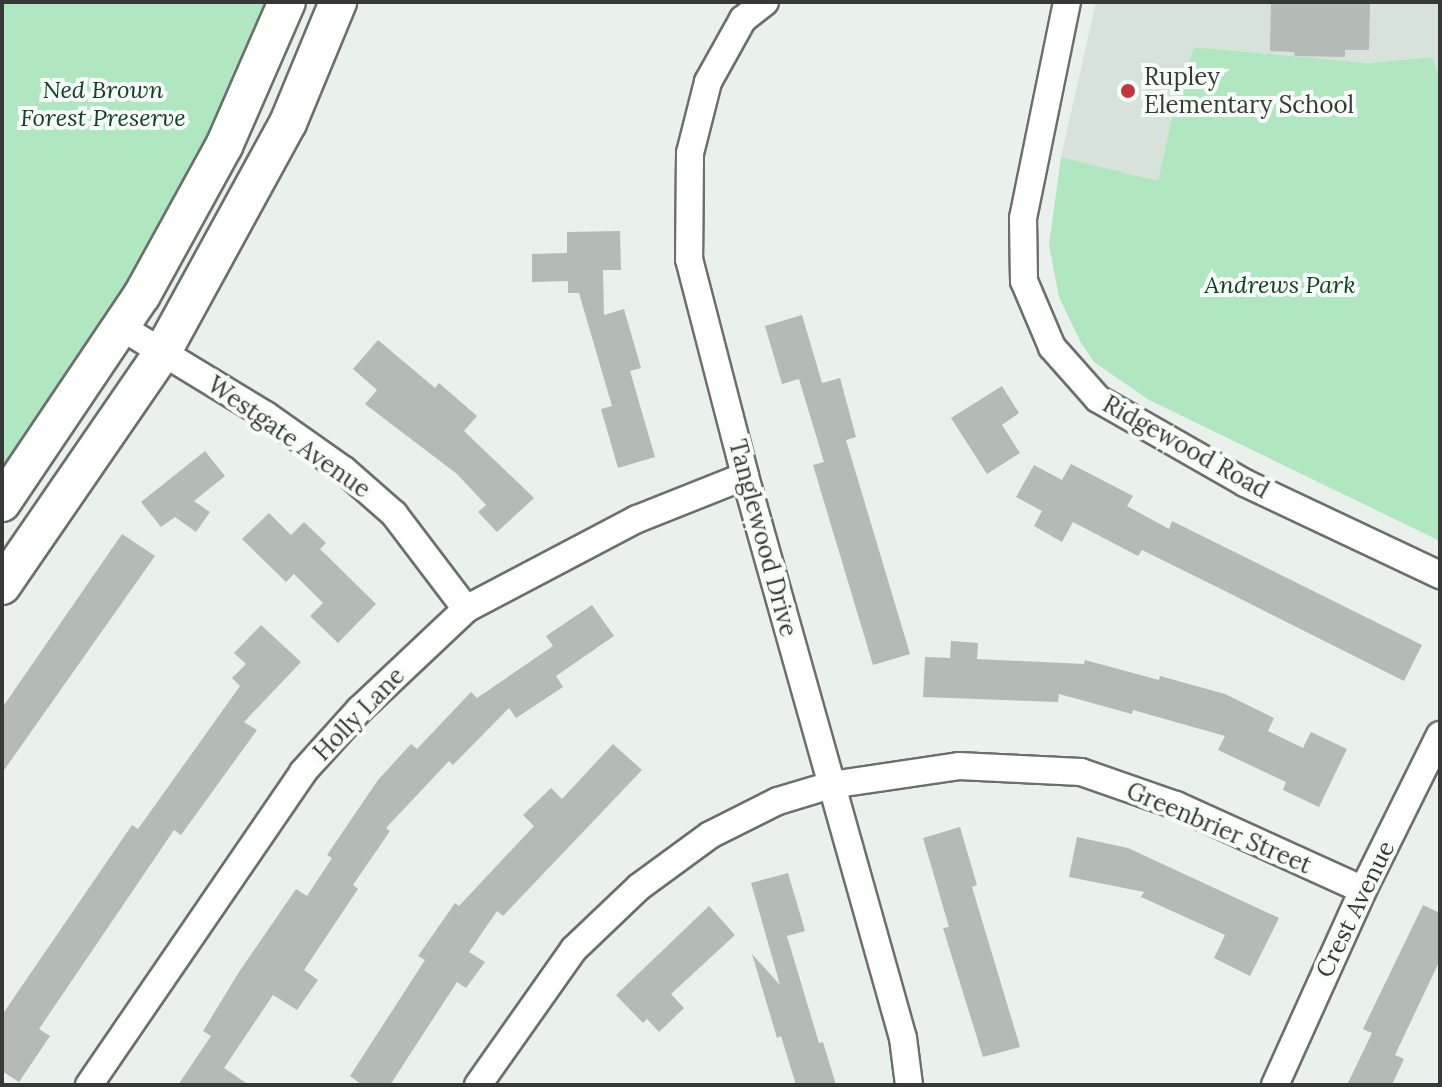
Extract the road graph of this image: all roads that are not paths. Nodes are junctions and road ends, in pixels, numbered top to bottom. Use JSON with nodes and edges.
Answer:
{"nodes":[{"id":1,"x":287,"y":2,"type":"edge"},
{"id":2,"x":338,"y":2,"type":"edge"},
{"id":3,"x":765,"y":2,"type":"edge"},
{"id":4,"x":1067,"y":2,"type":"edge"},
{"id":5,"x":121,"y":327,"type":"junction"},
{"id":6,"x":162,"y":353,"type":"junction"},
{"id":7,"x":745,"y":476,"type":"junction"},
{"id":8,"x":2,"y":503,"type":"edge"},
{"id":9,"x":1440,"y":575,"type":"edge"},
{"id":10,"x":2,"y":586,"type":"edge"},
{"id":11,"x":466,"y":609,"type":"junction"},
{"id":12,"x":1440,"y":735,"type":"edge"},
{"id":13,"x":831,"y":785,"type":"junction"},
{"id":14,"x":1363,"y":890,"type":"junction"},
{"id":15,"x":89,"y":1085,"type":"edge"},
{"id":16,"x":478,"y":1085,"type":"edge"},
{"id":17,"x":909,"y":1085,"type":"edge"},
{"id":18,"x":1275,"y":1085,"type":"edge"}],
"edges":[{"from":1,"to":5,"type":"main road"},
{"from":2,"to":6,"type":"main road"},
{"from":3,"to":7,"type":"street","name":"Tanglewood Drive"},
{"from":4,"to":9,"type":"street","name":"Ridgewood Road"},
{"from":5,"to":6,"type":"street","name":"Westgate Avenue"},
{"from":5,"to":8,"type":"main road"},
{"from":6,"to":10,"type":"main road"},
{"from":6,"to":11,"type":"street","name":"Westgate Avenue"},
{"from":7,"to":11,"type":"street","name":"Holly Lane"},
{"from":7,"to":13,"type":"street","name":"Tanglewood Drive"},
{"from":11,"to":15,"type":"street","name":"Holly Lane"},
{"from":12,"to":14,"type":"street","name":"Crest Avenue"},
{"from":13,"to":14,"type":"street","name":"Greenbrier Street"},
{"from":13,"to":16,"type":"street","name":"Greenbrier Street"},
{"from":13,"to":17,"type":"street","name":"Tanglewood Drive"},
{"from":14,"to":18,"type":"street","name":"Crest Avenue"}]}
